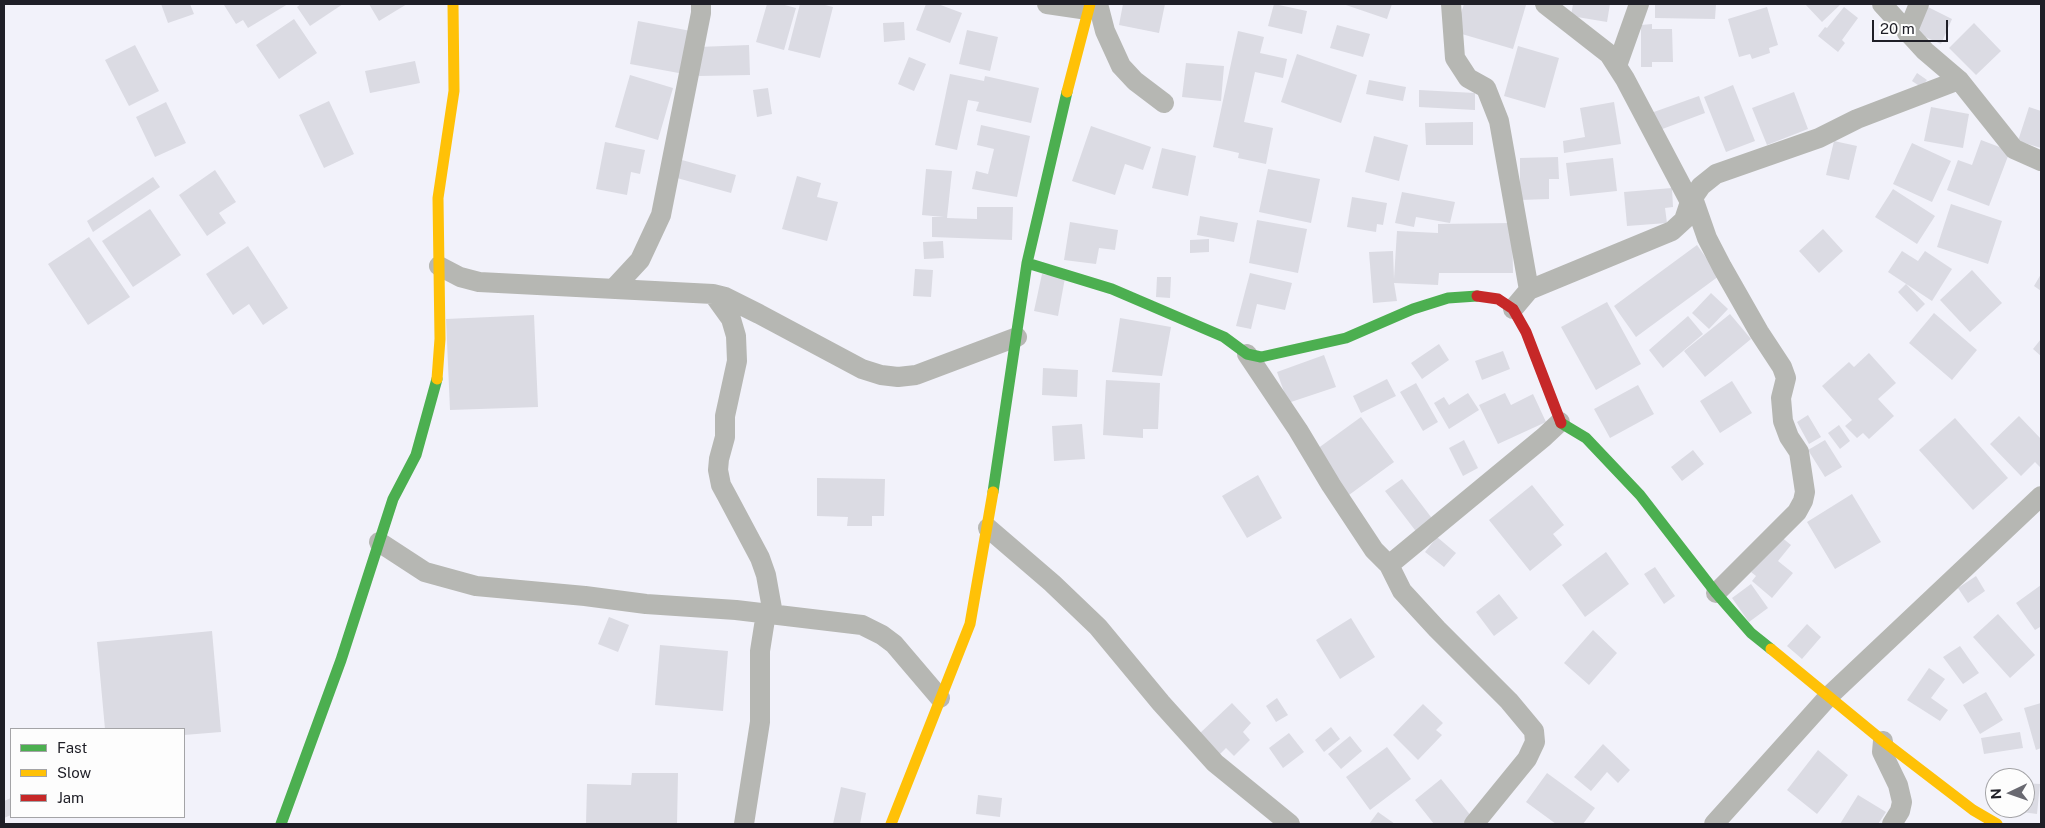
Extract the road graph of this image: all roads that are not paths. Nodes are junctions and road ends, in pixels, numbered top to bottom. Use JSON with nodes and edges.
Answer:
{"nodes":[{"id":1,"x":453,"y":4,"type":"edge"},
{"id":2,"x":701,"y":4,"type":"edge"},
{"id":3,"x":1046,"y":4,"type":"edge"},
{"id":4,"x":1452,"y":4,"type":"edge"},
{"id":5,"x":1546,"y":4,"type":"edge"},
{"id":6,"x":1639,"y":4,"type":"edge"},
{"id":7,"x":1882,"y":4,"type":"edge"},
{"id":8,"x":1919,"y":4,"type":"edge"},
{"id":9,"x":1092,"y":6,"type":"edge"},
{"id":10,"x":1908,"y":33,"type":"junction"},
{"id":11,"x":1617,"y":66,"type":"junction"},
{"id":12,"x":1959,"y":80,"type":"junction"},
{"id":13,"x":1164,"y":103,"type":"dead end"},
{"id":14,"x":2041,"y":161,"type":"edge"},
{"id":15,"x":1691,"y":200,"type":"junction"},
{"id":16,"x":1027,"y":263,"type":"junction"},
{"id":17,"x":439,"y":266,"type":"junction"},
{"id":18,"x":614,"y":288,"type":"junction"},
{"id":19,"x":1529,"y":290,"type":"junction"},
{"id":20,"x":714,"y":294,"type":"junction"},
{"id":21,"x":1513,"y":309,"type":"junction"},
{"id":22,"x":1017,"y":337,"type":"junction"},
{"id":23,"x":1247,"y":354,"type":"junction"},
{"id":24,"x":1560,"y":422,"type":"junction"},
{"id":25,"x":2039,"y":504,"type":"edge"},
{"id":26,"x":988,"y":528,"type":"junction"},
{"id":27,"x":379,"y":542,"type":"junction"},
{"id":28,"x":1389,"y":565,"type":"junction"},
{"id":29,"x":1716,"y":593,"type":"junction"},
{"id":30,"x":769,"y":614,"type":"junction"},
{"id":31,"x":1829,"y":696,"type":"junction"},
{"id":32,"x":940,"y":698,"type":"junction"},
{"id":33,"x":1883,"y":741,"type":"junction"},
{"id":34,"x":282,"y":824,"type":"edge"},
{"id":35,"x":744,"y":824,"type":"edge"},
{"id":36,"x":891,"y":824,"type":"edge"},
{"id":37,"x":1290,"y":824,"type":"edge"},
{"id":38,"x":1474,"y":824,"type":"edge"},
{"id":39,"x":1714,"y":824,"type":"edge"},
{"id":40,"x":1892,"y":824,"type":"edge"},
{"id":41,"x":1997,"y":824,"type":"edge"}],
"edges":[{"from":1,"to":17,"type":"street"},
{"from":2,"to":18,"type":"street"},
{"from":3,"to":9,"type":"street"},
{"from":4,"to":19,"type":"street"},
{"from":5,"to":11,"type":"street"},
{"from":6,"to":11,"type":"street"},
{"from":7,"to":10,"type":"street"},
{"from":8,"to":10,"type":"street"},
{"from":9,"to":13,"type":"street"},
{"from":9,"to":16,"type":"street"},
{"from":10,"to":12,"type":"street"},
{"from":11,"to":15,"type":"street"},
{"from":12,"to":14,"type":"street"},
{"from":12,"to":15,"type":"street"},
{"from":15,"to":19,"type":"street"},
{"from":15,"to":29,"type":"street"},
{"from":16,"to":22,"type":"street"},
{"from":16,"to":23,"type":"street"},
{"from":17,"to":18,"type":"street"},
{"from":17,"to":27,"type":"street"},
{"from":18,"to":20,"type":"street"},
{"from":19,"to":21,"type":"street"},
{"from":20,"to":22,"type":"street"},
{"from":20,"to":30,"type":"street"},
{"from":21,"to":23,"type":"street"},
{"from":21,"to":24,"type":"street"},
{"from":22,"to":26,"type":"street"},
{"from":23,"to":28,"type":"street"},
{"from":24,"to":28,"type":"street"},
{"from":24,"to":29,"type":"street"},
{"from":25,"to":31,"type":"street"},
{"from":26,"to":32,"type":"street"},
{"from":26,"to":37,"type":"street"},
{"from":27,"to":30,"type":"street"},
{"from":27,"to":34,"type":"street"},
{"from":28,"to":38,"type":"street"},
{"from":29,"to":31,"type":"street"},
{"from":30,"to":32,"type":"street"},
{"from":30,"to":35,"type":"street"},
{"from":31,"to":33,"type":"street"},
{"from":31,"to":39,"type":"street"},
{"from":32,"to":36,"type":"street"},
{"from":33,"to":40,"type":"street"},
{"from":33,"to":41,"type":"street"}]}
